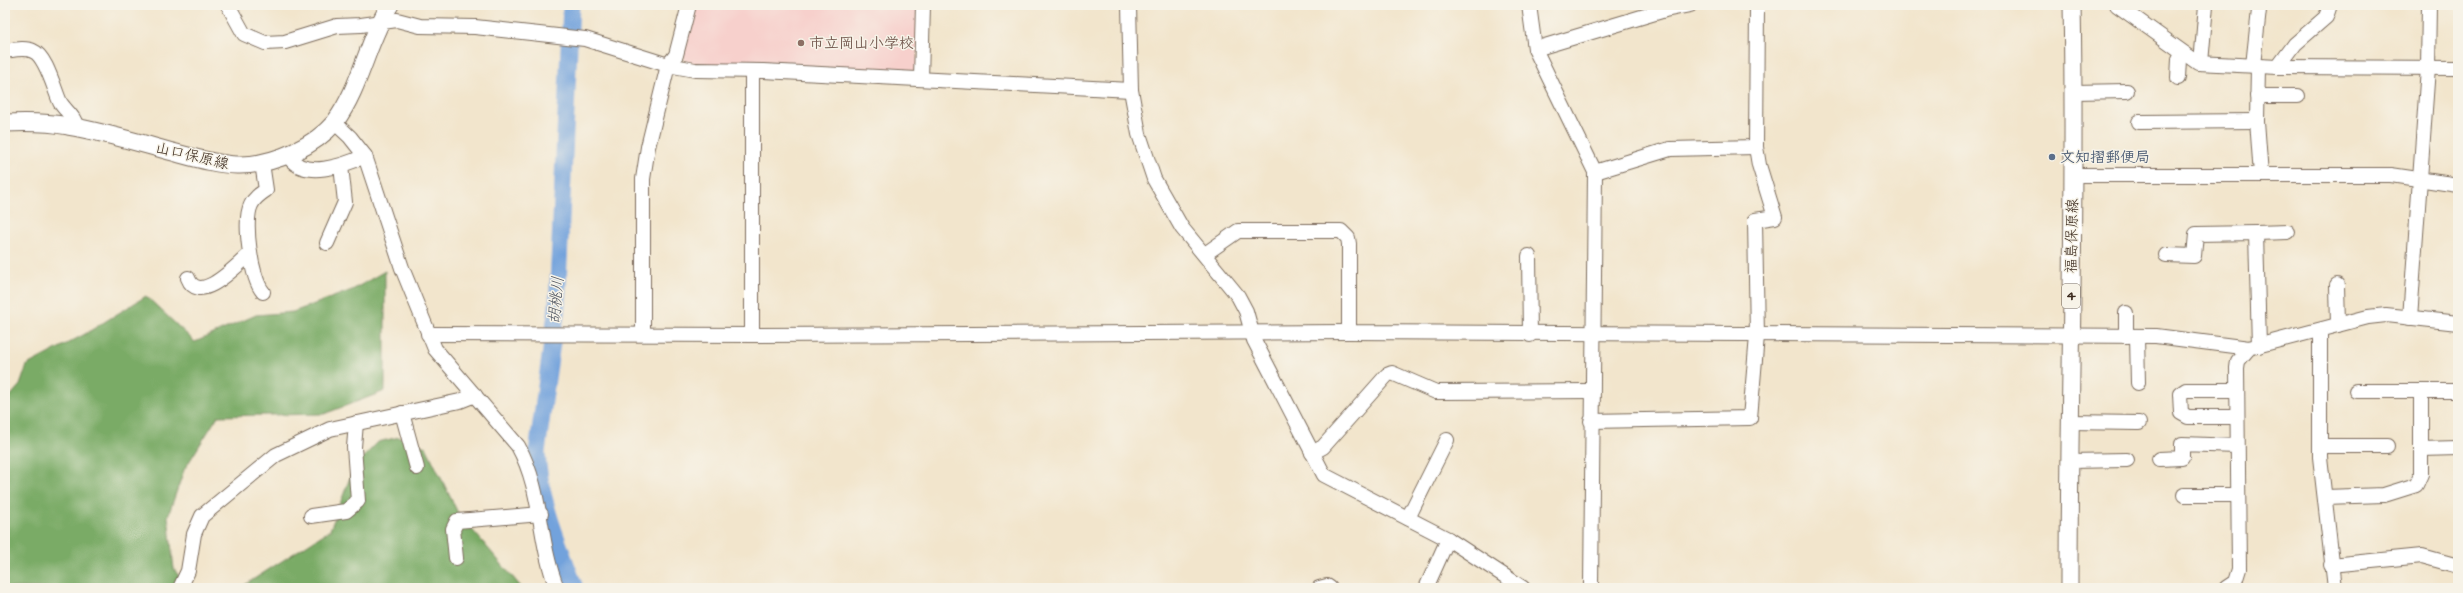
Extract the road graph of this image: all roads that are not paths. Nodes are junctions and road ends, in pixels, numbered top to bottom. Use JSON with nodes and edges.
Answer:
{"nodes":[{"id":1,"x":228,"y":5,"type":"edge"},
{"id":2,"x":390,"y":5,"type":"edge"},
{"id":3,"x":689,"y":5,"type":"edge"},
{"id":4,"x":923,"y":5,"type":"edge"},
{"id":5,"x":1129,"y":5,"type":"edge"},
{"id":6,"x":1529,"y":5,"type":"edge"},
{"id":7,"x":1690,"y":5,"type":"edge"},
{"id":8,"x":1757,"y":5,"type":"edge"},
{"id":9,"x":2072,"y":5,"type":"edge"},
{"id":10,"x":2117,"y":5,"type":"edge"},
{"id":11,"x":2206,"y":5,"type":"edge"},
{"id":12,"x":2330,"y":5,"type":"edge"},
{"id":13,"x":2429,"y":5,"type":"edge"},
{"id":14,"x":2259,"y":10,"type":"dead end"},
{"id":15,"x":380,"y":22,"type":"junction"},
{"id":16,"x":1535,"y":49,"type":"junction"},
{"id":17,"x":5,"y":51,"type":"edge"},
{"id":18,"x":2183,"y":53,"type":"junction"},
{"id":19,"x":2201,"y":63,"type":"junction"},
{"id":20,"x":668,"y":65,"type":"junction"},
{"id":21,"x":2256,"y":66,"type":"junction"},
{"id":22,"x":2278,"y":67,"type":"junction"},
{"id":23,"x":2428,"y":68,"type":"junction"},
{"id":24,"x":2458,"y":68,"type":"edge"},
{"id":25,"x":752,"y":71,"type":"junction"},
{"id":26,"x":2178,"y":78,"type":"dead end"},
{"id":27,"x":921,"y":79,"type":"junction"},
{"id":28,"x":1131,"y":90,"type":"junction"},
{"id":29,"x":2127,"y":91,"type":"dead end"},
{"id":30,"x":2074,"y":92,"type":"junction"},
{"id":31,"x":2258,"y":96,"type":"junction"},
{"id":32,"x":2298,"y":96,"type":"dead end"},
{"id":33,"x":2257,"y":121,"type":"junction"},
{"id":34,"x":334,"y":122,"type":"junction"},
{"id":35,"x":2139,"y":122,"type":"dead end"},
{"id":36,"x":5,"y":123,"type":"edge"},
{"id":37,"x":76,"y":128,"type":"junction"},
{"id":38,"x":1756,"y":147,"type":"junction"},
{"id":39,"x":288,"y":155,"type":"junction"},
{"id":40,"x":365,"y":156,"type":"junction"},
{"id":41,"x":262,"y":163,"type":"junction"},
{"id":42,"x":341,"y":166,"type":"junction"},
{"id":43,"x":1595,"y":172,"type":"junction"},
{"id":44,"x":2074,"y":175,"type":"junction"},
{"id":45,"x":2261,"y":175,"type":"junction"},
{"id":46,"x":2420,"y":179,"type":"junction"},
{"id":47,"x":2458,"y":185,"type":"edge"},
{"id":48,"x":2288,"y":232,"type":"dead end"},
{"id":49,"x":2256,"y":233,"type":"junction"},
{"id":50,"x":327,"y":243,"type":"dead end"},
{"id":51,"x":250,"y":254,"type":"junction"},
{"id":52,"x":1205,"y":254,"type":"junction"},
{"id":53,"x":2166,"y":255,"type":"dead end"},
{"id":54,"x":1529,"y":256,"type":"dead end"},
{"id":55,"x":188,"y":278,"type":"dead end"},
{"id":56,"x":2337,"y":285,"type":"dead end"},
{"id":57,"x":262,"y":292,"type":"dead end"},
{"id":58,"x":2126,"y":313,"type":"dead end"},
{"id":59,"x":2410,"y":318,"type":"junction"},
{"id":60,"x":2458,"y":323,"type":"edge"},
{"id":61,"x":2338,"y":325,"type":"junction"},
{"id":62,"x":2320,"y":330,"type":"junction"},
{"id":63,"x":1349,"y":332,"type":"junction"},
{"id":64,"x":428,"y":334,"type":"junction"},
{"id":65,"x":642,"y":334,"type":"junction"},
{"id":66,"x":1253,"y":334,"type":"junction"},
{"id":67,"x":752,"y":335,"type":"junction"},
{"id":68,"x":1530,"y":335,"type":"junction"},
{"id":69,"x":1594,"y":335,"type":"junction"},
{"id":70,"x":1757,"y":336,"type":"junction"},
{"id":71,"x":2070,"y":336,"type":"junction"},
{"id":72,"x":2132,"y":336,"type":"junction"},
{"id":73,"x":2254,"y":347,"type":"junction"},
{"id":74,"x":2138,"y":383,"type":"dead end"},
{"id":75,"x":2237,"y":390,"type":"junction"},
{"id":76,"x":1592,"y":391,"type":"junction"},
{"id":77,"x":2356,"y":391,"type":"dead end"},
{"id":78,"x":2421,"y":391,"type":"junction"},
{"id":79,"x":2456,"y":391,"type":"dead end"},
{"id":80,"x":475,"y":395,"type":"junction"},
{"id":81,"x":402,"y":413,"type":"junction"},
{"id":82,"x":2237,"y":417,"type":"junction"},
{"id":83,"x":1592,"y":421,"type":"junction"},
{"id":84,"x":2069,"y":422,"type":"junction"},
{"id":85,"x":356,"y":423,"type":"junction"},
{"id":86,"x":2139,"y":423,"type":"dead end"},
{"id":87,"x":1447,"y":440,"type":"dead end"},
{"id":88,"x":2238,"y":446,"type":"junction"},
{"id":89,"x":2320,"y":446,"type":"junction"},
{"id":90,"x":2387,"y":446,"type":"dead end"},
{"id":91,"x":2458,"y":448,"type":"edge"},
{"id":92,"x":2421,"y":449,"type":"junction"},
{"id":93,"x":1312,"y":453,"type":"junction"},
{"id":94,"x":2159,"y":459,"type":"dead end"},
{"id":95,"x":2127,"y":460,"type":"dead end"},
{"id":96,"x":2069,"y":461,"type":"junction"},
{"id":97,"x":417,"y":468,"type":"dead end"},
{"id":98,"x":2184,"y":495,"type":"dead end"},
{"id":99,"x":2238,"y":495,"type":"junction"},
{"id":100,"x":2325,"y":497,"type":"junction"},
{"id":101,"x":541,"y":514,"type":"junction"},
{"id":102,"x":311,"y":516,"type":"dead end"},
{"id":103,"x":1408,"y":518,"type":"junction"},
{"id":104,"x":1448,"y":539,"type":"junction"},
{"id":105,"x":456,"y":558,"type":"dead end"},
{"id":106,"x":2332,"y":565,"type":"junction"},
{"id":107,"x":2458,"y":566,"type":"edge"},
{"id":108,"x":180,"y":588,"type":"edge"},
{"id":109,"x":557,"y":588,"type":"edge"},
{"id":110,"x":1319,"y":588,"type":"edge"},
{"id":111,"x":1330,"y":588,"type":"edge"},
{"id":112,"x":1426,"y":588,"type":"edge"},
{"id":113,"x":1523,"y":588,"type":"edge"},
{"id":114,"x":1591,"y":588,"type":"edge"},
{"id":115,"x":2069,"y":588,"type":"edge"},
{"id":116,"x":2226,"y":588,"type":"edge"},
{"id":117,"x":2335,"y":588,"type":"edge"}],
"edges":[{"from":1,"to":15,"type":"street"},
{"from":2,"to":15,"type":"main road","name":"山口保原線"},
{"from":3,"to":20,"type":"street"},
{"from":4,"to":27,"type":"street"},
{"from":5,"to":28,"type":"street"},
{"from":6,"to":16,"type":"street"},
{"from":7,"to":16,"type":"street"},
{"from":8,"to":38,"type":"street"},
{"from":9,"to":30,"type":"main road","name":"福島保原線","number":"4"},
{"from":10,"to":18,"type":"street"},
{"from":11,"to":19,"type":"street"},
{"from":12,"to":22,"type":"street"},
{"from":13,"to":23,"type":"street"},
{"from":14,"to":21,"type":"street"},
{"from":15,"to":20,"type":"street"},
{"from":15,"to":34,"type":"main road","name":"山口保原線"},
{"from":16,"to":43,"type":"street"},
{"from":17,"to":37,"type":"street"},
{"from":18,"to":19,"type":"street"},
{"from":18,"to":26,"type":"street"},
{"from":19,"to":21,"type":"street"},
{"from":20,"to":25,"type":"street"},
{"from":20,"to":65,"type":"street"},
{"from":21,"to":22,"type":"street"},
{"from":21,"to":31,"type":"street"},
{"from":22,"to":23,"type":"street"},
{"from":23,"to":24,"type":"street"},
{"from":23,"to":46,"type":"street"},
{"from":25,"to":27,"type":"street"},
{"from":25,"to":67,"type":"street"},
{"from":27,"to":28,"type":"street"},
{"from":28,"to":52,"type":"street"},
{"from":29,"to":30,"type":"street"},
{"from":30,"to":44,"type":"main road","name":"福島保原線","number":"4"},
{"from":31,"to":32,"type":"street"},
{"from":31,"to":33,"type":"street"},
{"from":33,"to":35,"type":"street"},
{"from":33,"to":45,"type":"street"},
{"from":34,"to":39,"type":"main road","name":"山口保原線"},
{"from":34,"to":40,"type":"street"},
{"from":36,"to":37,"type":"main road","name":"山口保原線"},
{"from":37,"to":41,"type":"main road","name":"山口保原線"},
{"from":38,"to":43,"type":"street"},
{"from":38,"to":70,"type":"street"},
{"from":39,"to":41,"type":"main road","name":"山口保原線"},
{"from":39,"to":42,"type":"street"},
{"from":40,"to":42,"type":"street"},
{"from":40,"to":64,"type":"street"},
{"from":41,"to":51,"type":"street"},
{"from":42,"to":50,"type":"street"},
{"from":43,"to":69,"type":"street"},
{"from":44,"to":45,"type":"street"},
{"from":44,"to":71,"type":"main road","name":"福島保原線","number":"4"},
{"from":45,"to":46,"type":"street"},
{"from":46,"to":47,"type":"street"},
{"from":46,"to":59,"type":"street"},
{"from":48,"to":49,"type":"street"},
{"from":49,"to":53,"type":"street"},
{"from":49,"to":73,"type":"street"},
{"from":51,"to":55,"type":"street"},
{"from":51,"to":57,"type":"street"},
{"from":52,"to":63,"type":"street"},
{"from":52,"to":66,"type":"street"},
{"from":54,"to":68,"type":"street"},
{"from":56,"to":61,"type":"street"},
{"from":58,"to":72,"type":"street"},
{"from":59,"to":60,"type":"street"},
{"from":59,"to":61,"type":"street"},
{"from":61,"to":62,"type":"street"},
{"from":62,"to":73,"type":"street"},
{"from":62,"to":89,"type":"street"},
{"from":63,"to":66,"type":"street"},
{"from":63,"to":68,"type":"street"},
{"from":64,"to":65,"type":"street"},
{"from":64,"to":80,"type":"street"},
{"from":65,"to":67,"type":"street"},
{"from":66,"to":67,"type":"street"},
{"from":66,"to":93,"type":"street"},
{"from":68,"to":69,"type":"street"},
{"from":69,"to":70,"type":"street"},
{"from":69,"to":76,"type":"street"},
{"from":70,"to":71,"type":"street"},
{"from":70,"to":83,"type":"street"},
{"from":71,"to":72,"type":"street"},
{"from":71,"to":84,"type":"main road","name":"福島保原線","number":"4"},
{"from":72,"to":73,"type":"street"},
{"from":72,"to":74,"type":"street"},
{"from":73,"to":75,"type":"street"},
{"from":75,"to":82,"type":"street"},
{"from":75,"to":82,"type":"street"},
{"from":76,"to":83,"type":"street"},
{"from":76,"to":93,"type":"street"},
{"from":77,"to":78,"type":"street"},
{"from":78,"to":79,"type":"street"},
{"from":78,"to":92,"type":"street"},
{"from":80,"to":81,"type":"street"},
{"from":80,"to":101,"type":"street"},
{"from":81,"to":85,"type":"street"},
{"from":81,"to":97,"type":"street"},
{"from":82,"to":88,"type":"street"},
{"from":83,"to":114,"type":"street"},
{"from":84,"to":86,"type":"street"},
{"from":84,"to":96,"type":"main road","name":"福島保原線","number":"4"},
{"from":85,"to":102,"type":"street"},
{"from":85,"to":108,"type":"street"},
{"from":87,"to":103,"type":"street"},
{"from":88,"to":94,"type":"street"},
{"from":88,"to":99,"type":"street"},
{"from":89,"to":90,"type":"street"},
{"from":89,"to":100,"type":"street"},
{"from":91,"to":92,"type":"street"},
{"from":92,"to":100,"type":"street"},
{"from":93,"to":103,"type":"street"},
{"from":95,"to":96,"type":"street"},
{"from":96,"to":115,"type":"main road","name":"福島保原線","number":"4"},
{"from":98,"to":99,"type":"street"},
{"from":99,"to":116,"type":"street"},
{"from":100,"to":106,"type":"street"},
{"from":101,"to":105,"type":"street"},
{"from":101,"to":109,"type":"street"},
{"from":103,"to":104,"type":"street"},
{"from":104,"to":112,"type":"street"},
{"from":104,"to":113,"type":"street"},
{"from":106,"to":107,"type":"street"},
{"from":106,"to":117,"type":"street"},
{"from":110,"to":111,"type":"street"}]}
